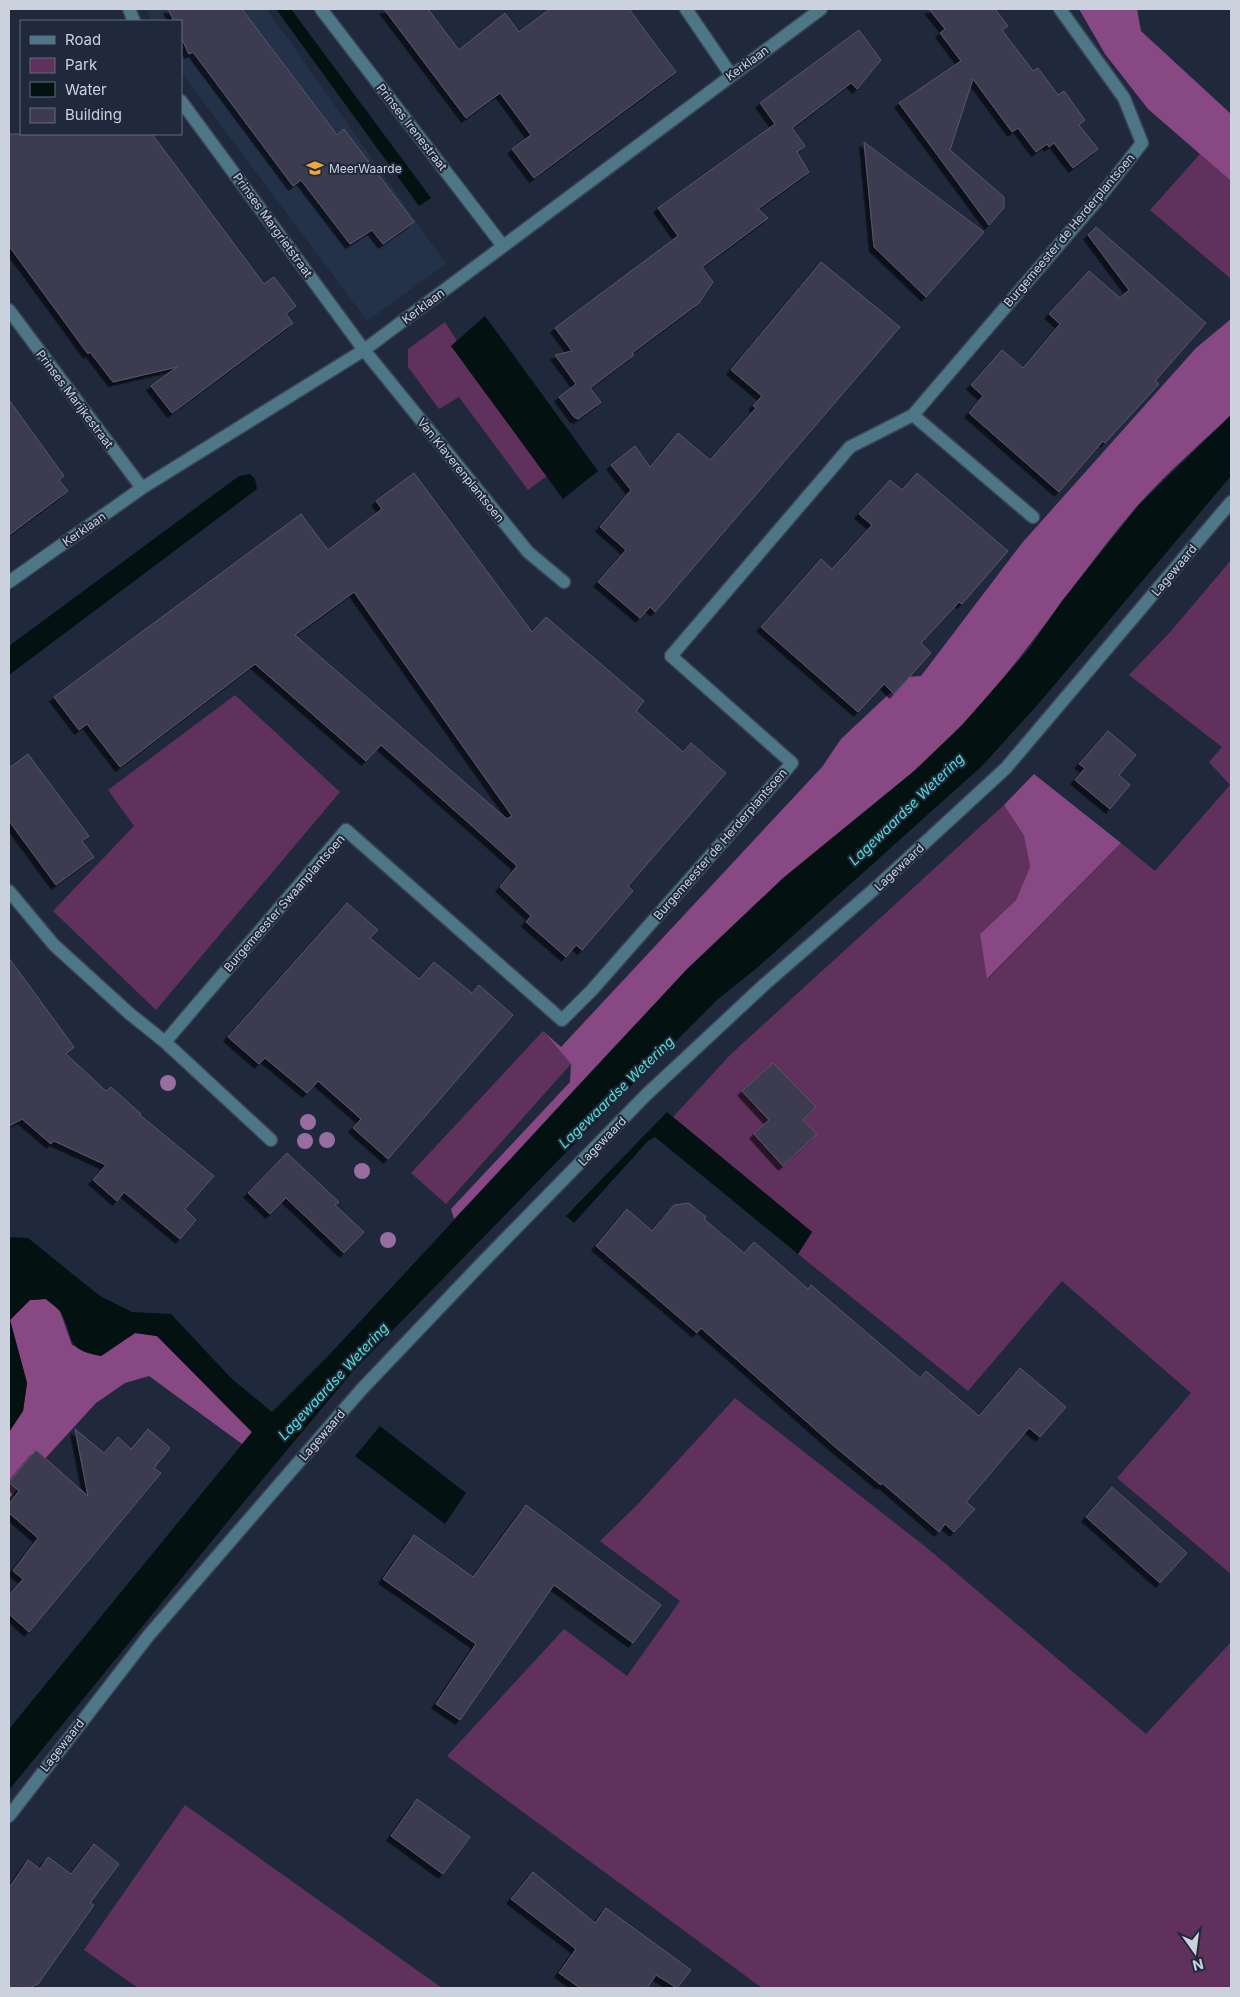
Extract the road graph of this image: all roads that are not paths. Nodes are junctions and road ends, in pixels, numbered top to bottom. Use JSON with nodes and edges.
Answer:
{"nodes":[{"id":1,"x":321,"y":9,"type":"edge"},
{"id":2,"x":686,"y":9,"type":"edge"},
{"id":3,"x":821,"y":9,"type":"edge"},
{"id":4,"x":1060,"y":9,"type":"edge"},
{"id":5,"x":731,"y":75,"type":"junction"},
{"id":6,"x":182,"y":102,"type":"edge"},
{"id":7,"x":503,"y":246,"type":"junction"},
{"id":8,"x":9,"y":310,"type":"edge"},
{"id":9,"x":364,"y":350,"type":"junction"},
{"id":10,"x":913,"y":415,"type":"junction"},
{"id":11,"x":142,"y":488,"type":"junction"},
{"id":12,"x":1231,"y":502,"type":"edge"},
{"id":13,"x":1033,"y":517,"type":"dead end"},
{"id":14,"x":9,"y":582,"type":"edge"},
{"id":15,"x":564,"y":582,"type":"dead end"},
{"id":16,"x":9,"y":891,"type":"edge"},
{"id":17,"x":547,"y":1007,"type":"joint"},
{"id":18,"x":165,"y":1042,"type":"junction"},
{"id":19,"x":271,"y":1140,"type":"dead end"},
{"id":20,"x":9,"y":1816,"type":"edge"}],
"edges":[{"from":1,"to":7,"type":"street","name":"Prinses Irenestraat"},
{"from":2,"to":5,"type":"street"},
{"from":3,"to":5,"type":"street","name":"Kerklaan"},
{"from":4,"to":10,"type":"street","name":"Burgemeester de Herderplantsoen"},
{"from":5,"to":7,"type":"street","name":"Kerklaan"},
{"from":6,"to":9,"type":"street","name":"Prinses Margrietstraat"},
{"from":7,"to":9,"type":"street","name":"Kerklaan"},
{"from":8,"to":11,"type":"street","name":"Prinses Marijkestraat"},
{"from":9,"to":11,"type":"street","name":"Kerklaan"},
{"from":9,"to":15,"type":"street","name":"Van Klaverenplantsoen"},
{"from":10,"to":13,"type":"street"},
{"from":10,"to":17,"type":"street","name":"Burgemeester de Herderplantsoen"},
{"from":11,"to":14,"type":"street","name":"Kerklaan"},
{"from":12,"to":20,"type":"street","name":"Lagewaard"},
{"from":16,"to":18,"type":"street"},
{"from":17,"to":18,"type":"street","name":"Burgemeester Swaanplantsoen"},
{"from":18,"to":19,"type":"street"}]}
